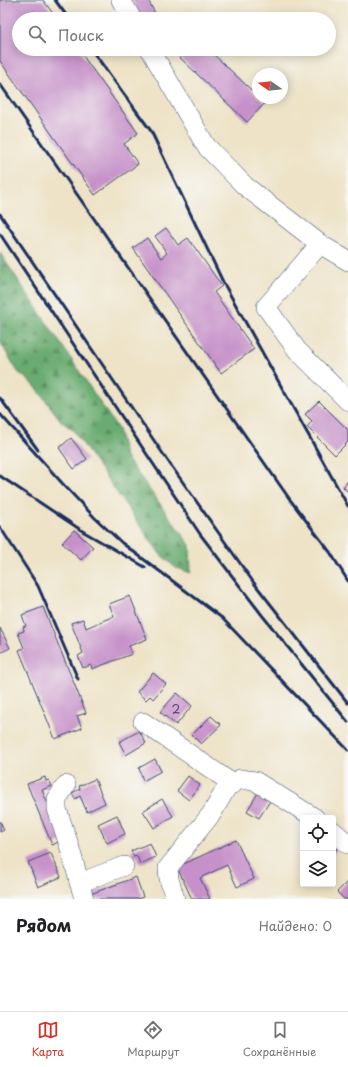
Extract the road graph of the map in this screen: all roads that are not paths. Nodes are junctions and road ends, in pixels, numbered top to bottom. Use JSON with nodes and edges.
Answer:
{"nodes":[{"id":1,"x":121,"y":0,"type":"edge"},
{"id":2,"x":128,"y":12,"type":"edge"},
{"id":3,"x":154,"y":56,"type":"edge"},
{"id":4,"x":320,"y":244,"type":"junction"},
{"id":5,"x":348,"y":261,"type":"edge"},
{"id":6,"x":348,"y":401,"type":"edge"},
{"id":7,"x":143,"y":722,"type":"dead end"},
{"id":8,"x":233,"y":784,"type":"junction"},
{"id":9,"x":66,"y":785,"type":"dead end"},
{"id":10,"x":310,"y":815,"type":"edge"},
{"id":11,"x":336,"y":834,"type":"edge"},
{"id":12,"x":348,"y":844,"type":"edge"},
{"id":13,"x":124,"y":866,"type":"dead end"},
{"id":14,"x":81,"y":891,"type":"edge"},
{"id":15,"x":175,"y":899,"type":"edge"}],
"edges":[{"from":1,"to":2,"type":"street"},
{"from":3,"to":4,"type":"street"},
{"from":4,"to":5,"type":"street"},
{"from":4,"to":6,"type":"street"},
{"from":7,"to":8,"type":"street"},
{"from":8,"to":10,"type":"street"},
{"from":8,"to":15,"type":"street"},
{"from":9,"to":14,"type":"street"},
{"from":11,"to":12,"type":"street"},
{"from":13,"to":14,"type":"street"}]}
